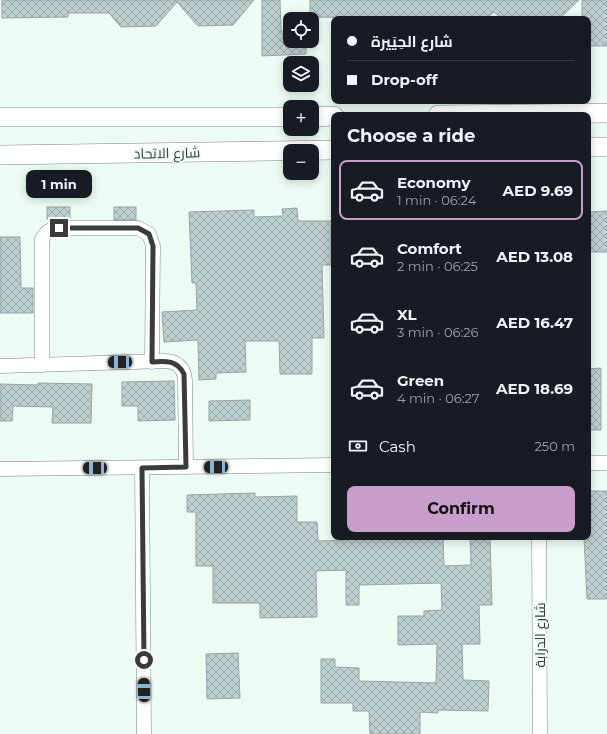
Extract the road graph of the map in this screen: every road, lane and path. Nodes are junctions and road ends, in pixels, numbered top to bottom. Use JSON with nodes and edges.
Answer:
{"nodes":[{"id":1,"x":591,"y":113,"type":"edge"},
{"id":2,"x":607,"y":113,"type":"edge"},
{"id":3,"x":319,"y":116,"type":"edge"},
{"id":4,"x":331,"y":116,"type":"edge"},
{"id":5,"x":0,"y":117,"type":"edge"},
{"id":6,"x":283,"y":117,"type":"edge"},
{"id":7,"x":591,"y":147,"type":"edge"},
{"id":8,"x":607,"y":147,"type":"edge"},
{"id":9,"x":331,"y":150,"type":"edge"},
{"id":10,"x":0,"y":155,"type":"edge"},
{"id":11,"x":152,"y":362,"type":"junction"},
{"id":12,"x":42,"y":365,"type":"junction"},
{"id":13,"x":1,"y":366,"type":"edge"},
{"id":14,"x":591,"y":463,"type":"edge"},
{"id":15,"x":607,"y":463,"type":"edge"},
{"id":16,"x":331,"y":465,"type":"edge"},
{"id":17,"x":186,"y":467,"type":"junction"},
{"id":18,"x":142,"y":468,"type":"junction"},
{"id":19,"x":0,"y":469,"type":"edge"},
{"id":20,"x":539,"y":540,"type":"edge"},
{"id":21,"x":144,"y":734,"type":"edge"},
{"id":22,"x":540,"y":734,"type":"edge"}],
"edges":[{"from":1,"to":2,"type":"main road"},
{"from":3,"to":4,"type":"main road"},
{"from":5,"to":6,"type":"main road"},
{"from":7,"to":8,"type":"main road"},
{"from":9,"to":10,"type":"main road","name":"شارع الاتحاد"},
{"from":11,"to":12,"type":"street"},
{"from":11,"to":12,"type":"street"},
{"from":11,"to":17,"type":"street"},
{"from":12,"to":13,"type":"street"},
{"from":14,"to":15,"type":"street"},
{"from":16,"to":17,"type":"street"},
{"from":17,"to":18,"type":"street"},
{"from":18,"to":19,"type":"street"},
{"from":18,"to":21,"type":"street"},
{"from":20,"to":22,"type":"street","name":"شارع الدرابة"}]}
